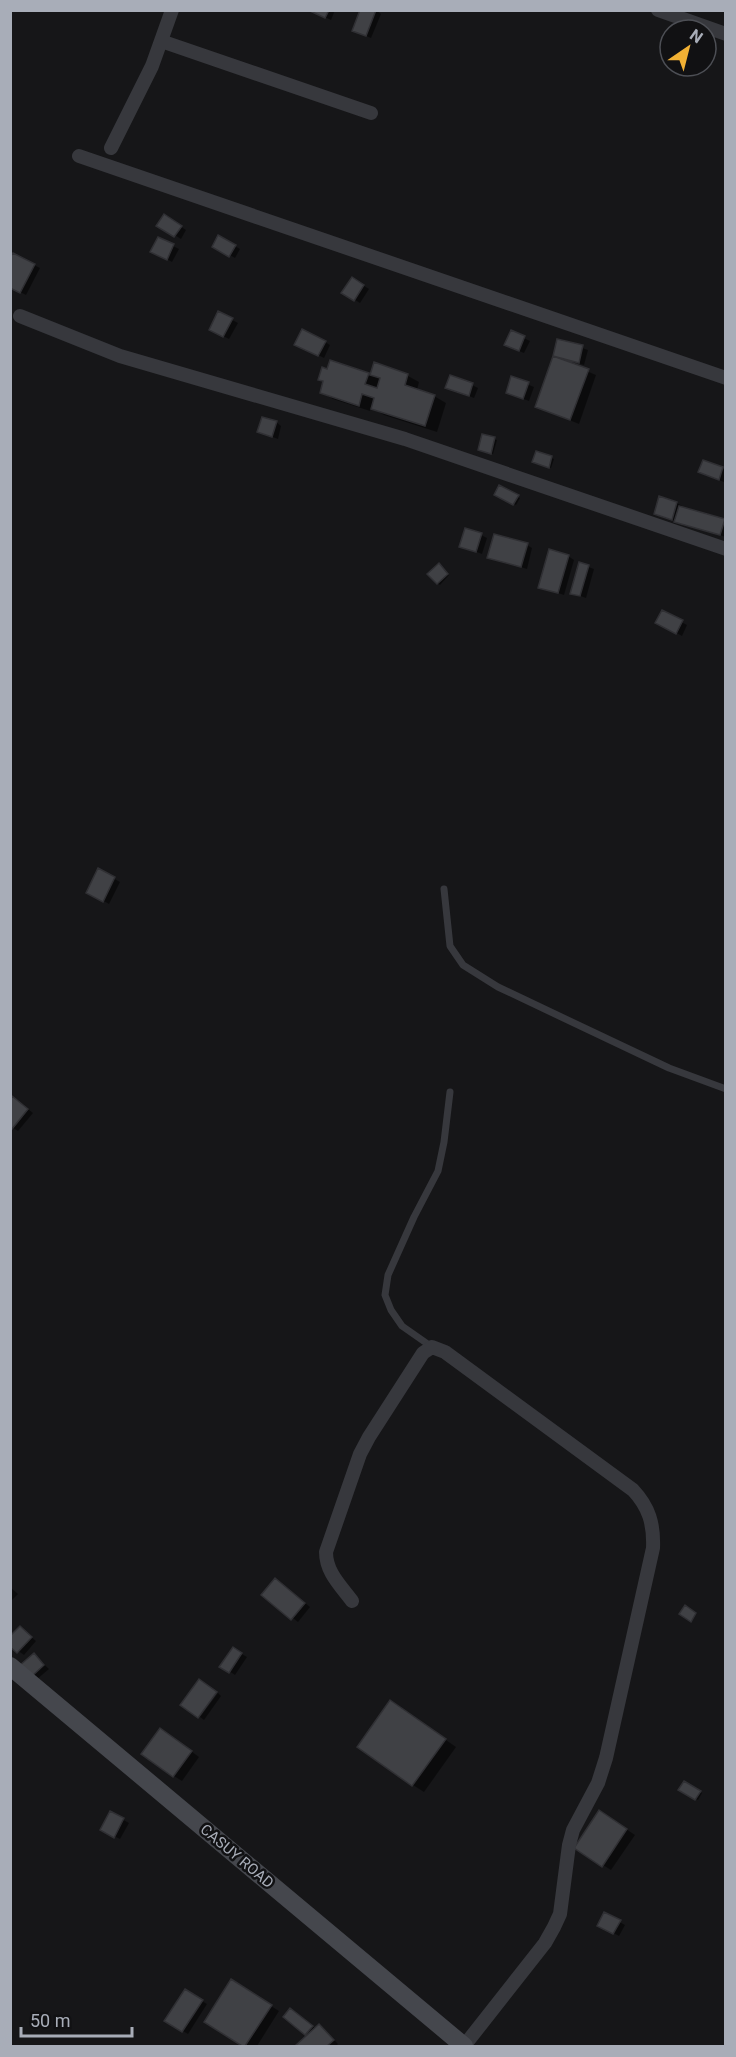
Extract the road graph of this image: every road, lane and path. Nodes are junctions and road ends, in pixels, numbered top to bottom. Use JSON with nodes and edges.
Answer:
{"nodes":[{"id":1,"x":172,"y":10,"type":"edge"},
{"id":2,"x":658,"y":10,"type":"edge"},
{"id":3,"x":726,"y":34,"type":"edge"},
{"id":4,"x":161,"y":41,"type":"junction"},
{"id":5,"x":371,"y":113,"type":"dead end"},
{"id":6,"x":111,"y":148,"type":"dead end"},
{"id":7,"x":79,"y":156,"type":"dead end"},
{"id":8,"x":20,"y":316,"type":"dead end"},
{"id":9,"x":726,"y":378,"type":"edge"},
{"id":10,"x":726,"y":549,"type":"edge"},
{"id":11,"x":444,"y":889,"type":"dead end"},
{"id":12,"x":726,"y":1089,"type":"edge"},
{"id":13,"x":450,"y":1092,"type":"dead end"},
{"id":14,"x":432,"y":1347,"type":"junction"},
{"id":15,"x":352,"y":1601,"type":"dead end"},
{"id":16,"x":10,"y":1666,"type":"edge"},
{"id":17,"x":464,"y":2046,"type":"edge"}],
"edges":[{"from":1,"to":4,"type":"street"},
{"from":2,"to":3,"type":"street"},
{"from":4,"to":5,"type":"street"},
{"from":4,"to":6,"type":"street"},
{"from":7,"to":9,"type":"street"},
{"from":8,"to":10,"type":"street"},
{"from":11,"to":12,"type":"lane"},
{"from":13,"to":14,"type":"lane"},
{"from":14,"to":15,"type":"street"},
{"from":14,"to":17,"type":"street"},
{"from":16,"to":17,"type":"street","name":"CASUY ROAD"}]}
